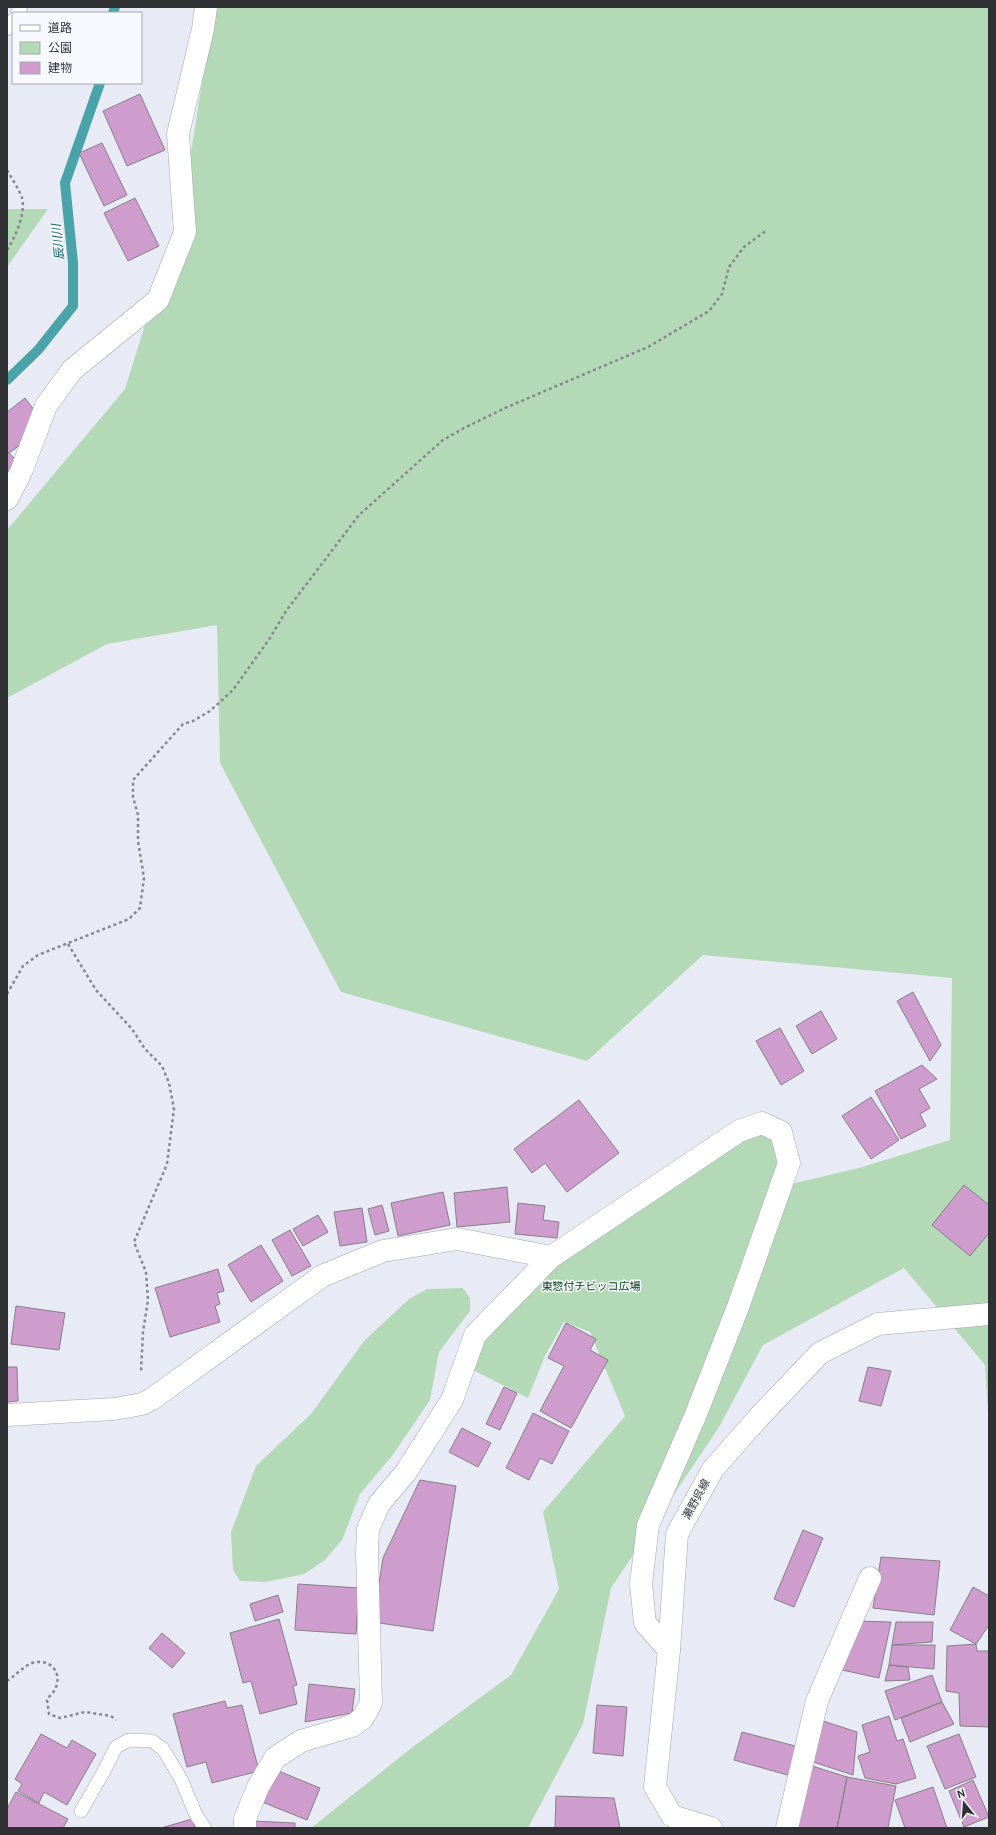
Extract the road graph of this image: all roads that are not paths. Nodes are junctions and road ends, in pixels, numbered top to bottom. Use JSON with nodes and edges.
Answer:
{"nodes":[{"id":1,"x":206,"y":7,"type":"edge"},
{"id":2,"x":7,"y":499,"type":"edge"},
{"id":3,"x":551,"y":1257,"type":"junction"},
{"id":4,"x":989,"y":1314,"type":"edge"},
{"id":5,"x":7,"y":1415,"type":"edge"},
{"id":6,"x":870,"y":1578,"type":"dead end"},
{"id":7,"x":669,"y":1650,"type":"junction"},
{"id":8,"x":81,"y":1811,"type":"dead end"},
{"id":9,"x":205,"y":1828,"type":"edge"},
{"id":10,"x":245,"y":1828,"type":"edge"},
{"id":11,"x":711,"y":1828,"type":"edge"},
{"id":12,"x":787,"y":1828,"type":"edge"}],
"edges":[{"from":1,"to":2,"type":"street"},
{"from":3,"to":5,"type":"street"},
{"from":3,"to":7,"type":"street"},
{"from":3,"to":10,"type":"street"},
{"from":4,"to":7,"type":"street","name":"瀬野呉線"},
{"from":6,"to":12,"type":"street"},
{"from":7,"to":11,"type":"street","name":"瀬野呉線"},
{"from":8,"to":9,"type":"lane"}]}
